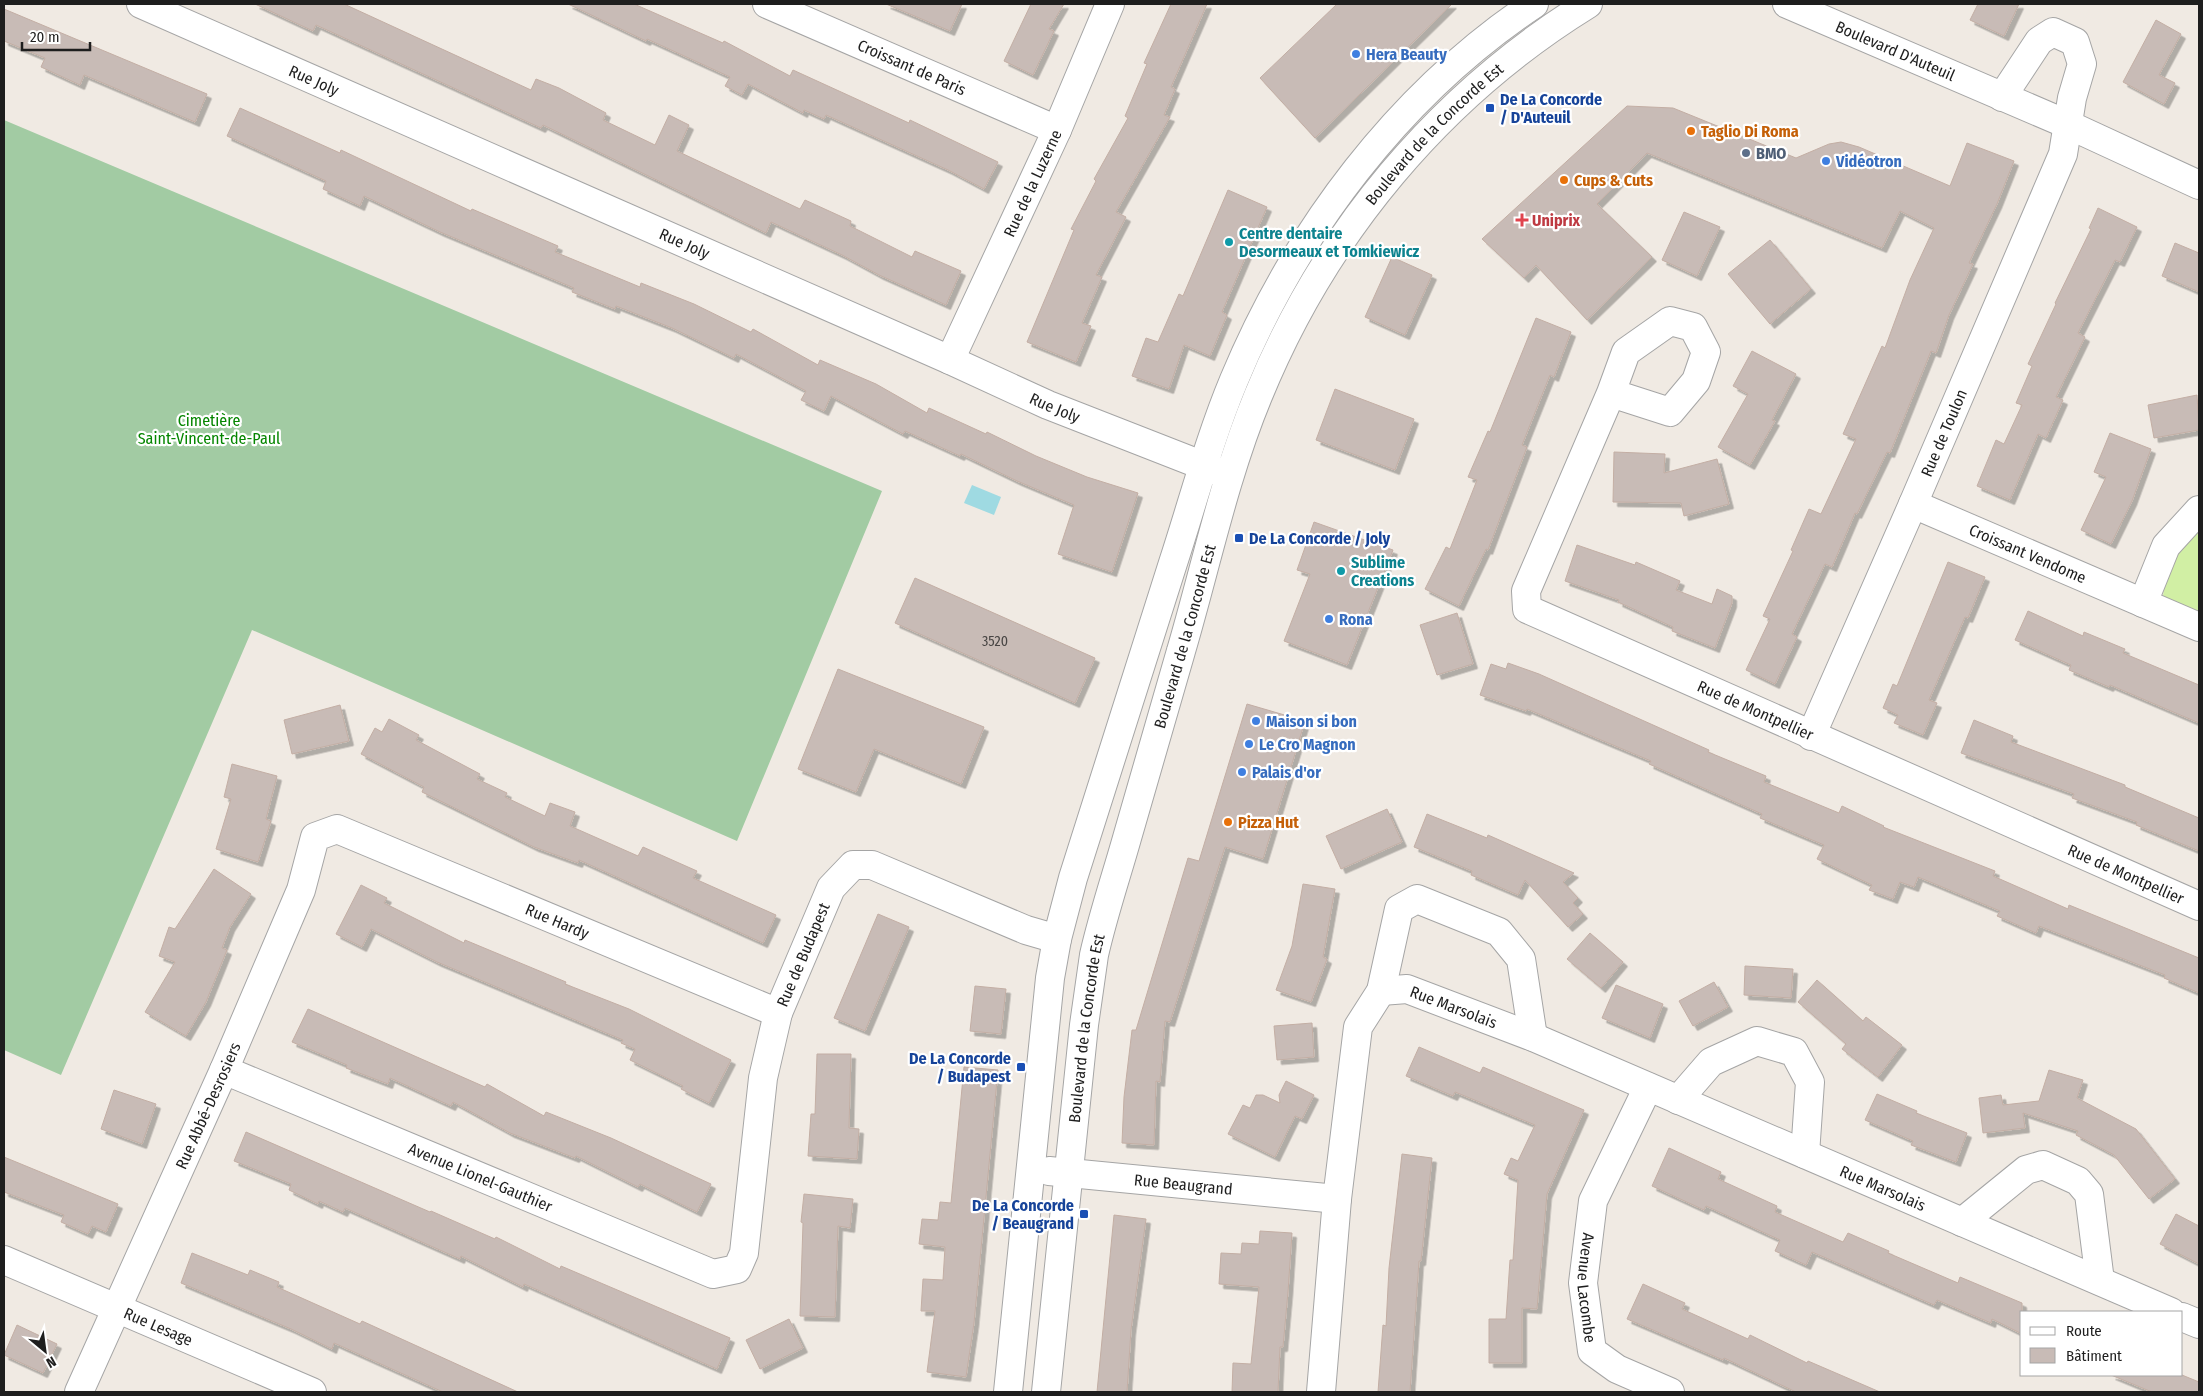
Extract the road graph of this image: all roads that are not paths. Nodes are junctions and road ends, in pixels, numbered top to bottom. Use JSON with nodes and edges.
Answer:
{"nodes":[{"id":1,"x":141,"y":4,"type":"edge"},
{"id":2,"x":767,"y":4,"type":"edge"},
{"id":3,"x":1110,"y":4,"type":"edge"},
{"id":4,"x":1534,"y":4,"type":"edge"},
{"id":5,"x":1588,"y":4,"type":"edge"},
{"id":6,"x":1787,"y":4,"type":"edge"},
{"id":7,"x":1820,"y":11,"type":"edge"},
{"id":8,"x":1506,"y":14,"type":"edge"},
{"id":9,"x":2002,"y":97,"type":"junction"},
{"id":10,"x":2069,"y":125,"type":"junction"},
{"id":11,"x":1057,"y":130,"type":"junction"},
{"id":12,"x":2199,"y":185,"type":"edge"},
{"id":13,"x":950,"y":360,"type":"junction"},
{"id":14,"x":1611,"y":393,"type":"dead end"},
{"id":15,"x":1204,"y":466,"type":"junction"},
{"id":16,"x":1231,"y":476,"type":"junction"},
{"id":17,"x":1913,"y":504,"type":"junction"},
{"id":18,"x":2199,"y":510,"type":"edge"},
{"id":19,"x":2143,"y":603,"type":"junction"},
{"id":20,"x":2199,"y":627,"type":"edge"},
{"id":21,"x":1811,"y":736,"type":"junction"},
{"id":22,"x":337,"y":829,"type":"joint"},
{"id":23,"x":2199,"y":906,"type":"edge"},
{"id":24,"x":1056,"y":939,"type":"junction"},
{"id":25,"x":1381,"y":991,"type":"junction"},
{"id":26,"x":778,"y":1013,"type":"junction"},
{"id":27,"x":1533,"y":1037,"type":"junction"},
{"id":28,"x":224,"y":1070,"type":"junction"},
{"id":29,"x":1648,"y":1087,"type":"junction"},
{"id":30,"x":1678,"y":1100,"type":"junction"},
{"id":31,"x":1805,"y":1154,"type":"junction"},
{"id":32,"x":1031,"y":1169,"type":"junction"},
{"id":33,"x":1068,"y":1173,"type":"junction"},
{"id":34,"x":1337,"y":1199,"type":"junction"},
{"id":35,"x":1962,"y":1222,"type":"junction"},
{"id":36,"x":4,"y":1260,"type":"edge"},
{"id":37,"x":737,"y":1269,"type":"joint"},
{"id":38,"x":2100,"y":1282,"type":"junction"},
{"id":39,"x":115,"y":1308,"type":"junction"},
{"id":40,"x":2169,"y":1311,"type":"edge"},
{"id":41,"x":2183,"y":1317,"type":"edge"},
{"id":42,"x":2199,"y":1324,"type":"edge"},
{"id":43,"x":79,"y":1392,"type":"edge"},
{"id":44,"x":312,"y":1392,"type":"edge"},
{"id":45,"x":1008,"y":1392,"type":"edge"},
{"id":46,"x":1046,"y":1392,"type":"edge"},
{"id":47,"x":1321,"y":1392,"type":"edge"},
{"id":48,"x":1670,"y":1392,"type":"edge"}],
"edges":[{"from":1,"to":13,"type":"street","name":"Rue Joly"},
{"from":2,"to":11,"type":"street","name":"Croissant de Paris"},
{"from":3,"to":11,"type":"street","name":"Rue de la Luzerne"},
{"from":4,"to":8,"type":"street","name":"Boulevard de la Concorde Est"},
{"from":5,"to":16,"type":"street","name":"Boulevard de la Concorde Est"},
{"from":6,"to":7,"type":"street","name":"Boulevard D'Auteuil"},
{"from":7,"to":9,"type":"street","name":"Boulevard D'Auteuil"},
{"from":8,"to":15,"type":"street","name":"Boulevard de la Concorde Est"},
{"from":9,"to":10,"type":"street","name":"Boulevard D'Auteuil"},
{"from":9,"to":10,"type":"street"},
{"from":10,"to":12,"type":"street","name":"Boulevard D'Auteuil"},
{"from":10,"to":17,"type":"street","name":"Rue de Toulon"},
{"from":11,"to":13,"type":"street","name":"Rue de la Luzerne"},
{"from":13,"to":15,"type":"street","name":"Rue Joly"},
{"from":14,"to":21,"type":"street","name":"Rue de Montpellier"},
{"from":15,"to":16,"type":"street","name":"Rue Joly"},
{"from":15,"to":24,"type":"street","name":"Boulevard de la Concorde Est"},
{"from":16,"to":33,"type":"street","name":"Boulevard de la Concorde Est"},
{"from":17,"to":19,"type":"street","name":"Croissant Vendome"},
{"from":17,"to":21,"type":"street","name":"Rue de Toulon"},
{"from":18,"to":19,"type":"street"},
{"from":19,"to":20,"type":"street","name":"Croissant Vendome"},
{"from":21,"to":23,"type":"street","name":"Rue de Montpellier"},
{"from":22,"to":26,"type":"street","name":"Rue Hardy"},
{"from":22,"to":28,"type":"street","name":"Rue Abbé-Desrosiers"},
{"from":24,"to":26,"type":"street","name":"Rue de Budapest"},
{"from":24,"to":32,"type":"street","name":"Boulevard de la Concorde Est"},
{"from":25,"to":27,"type":"street","name":"Rue Marsolais"},
{"from":25,"to":27,"type":"street"},
{"from":25,"to":34,"type":"street"},
{"from":26,"to":37,"type":"street","name":"Rue de Budapest"},
{"from":27,"to":29,"type":"street","name":"Rue Marsolais"},
{"from":28,"to":37,"type":"street","name":"Avenue Lionel-Gauthier"},
{"from":28,"to":39,"type":"street","name":"Rue Abbé-Desrosiers"},
{"from":29,"to":30,"type":"street","name":"Rue Marsolais"},
{"from":29,"to":48,"type":"street","name":"Avenue Lacombe"},
{"from":30,"to":31,"type":"street","name":"Rue Marsolais"},
{"from":30,"to":31,"type":"street"},
{"from":31,"to":35,"type":"street","name":"Rue Marsolais"},
{"from":32,"to":33,"type":"street","name":"Rue Beaugrand"},
{"from":32,"to":45,"type":"street","name":"Boulevard de la Concorde Est"},
{"from":33,"to":34,"type":"street","name":"Rue Beaugrand"},
{"from":33,"to":46,"type":"street","name":"Boulevard de la Concorde Est"},
{"from":34,"to":47,"type":"street"},
{"from":35,"to":38,"type":"street","name":"Rue Marsolais"},
{"from":35,"to":38,"type":"street"},
{"from":36,"to":39,"type":"street","name":"Rue Lesage"},
{"from":38,"to":40,"type":"street","name":"Rue Marsolais"},
{"from":39,"to":43,"type":"street","name":"Rue Abbé-Desrosiers"},
{"from":39,"to":44,"type":"street","name":"Rue Lesage"},
{"from":41,"to":42,"type":"street"}]}
